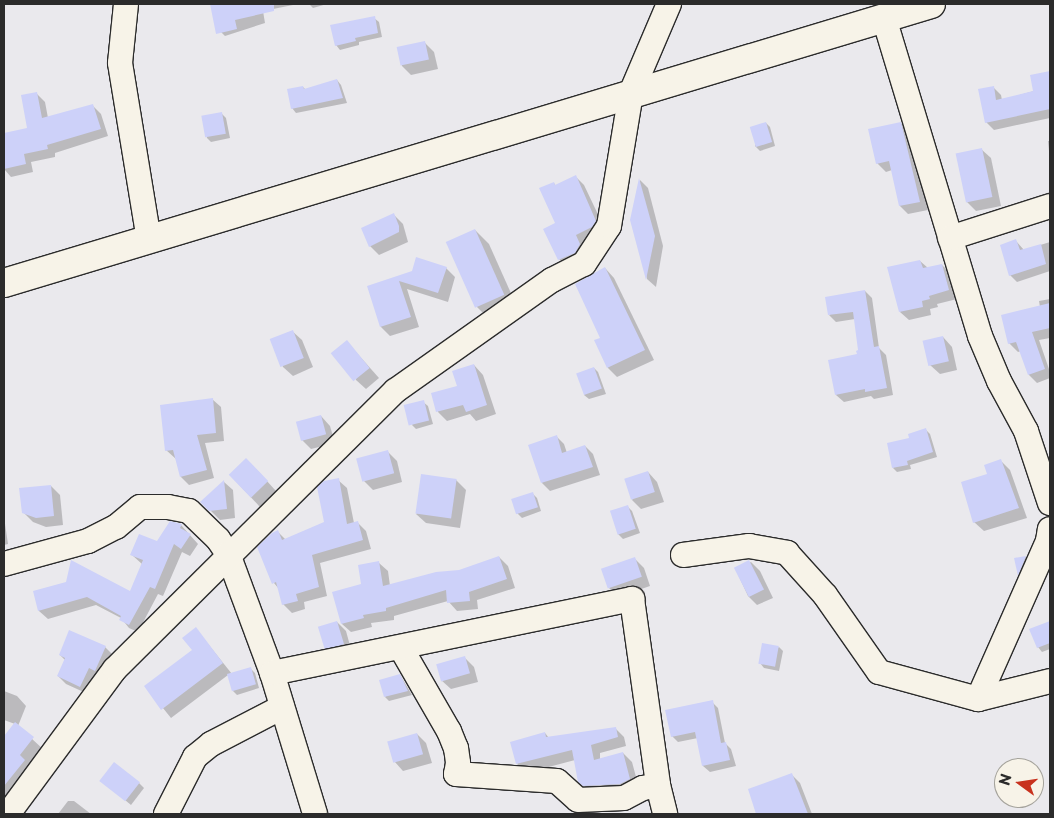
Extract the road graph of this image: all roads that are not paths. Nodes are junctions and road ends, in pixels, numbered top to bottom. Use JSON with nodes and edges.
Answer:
{"nodes":[{"id":1,"x":126,"y":4,"type":"edge"},
{"id":2,"x":668,"y":4,"type":"edge"},
{"id":3,"x":931,"y":4,"type":"edge"},
{"id":4,"x":884,"y":18,"type":"junction"},
{"id":5,"x":631,"y":93,"type":"junction"},
{"id":6,"x":1050,"y":206,"type":"edge"},
{"id":7,"x":950,"y":238,"type":"junction"},
{"id":8,"x":149,"y":240,"type":"junction"},
{"id":9,"x":4,"y":284,"type":"edge"},
{"id":10,"x":1050,"y":503,"type":"edge"},
{"id":11,"x":1050,"y":529,"type":"edge"},
{"id":12,"x":228,"y":554,"type":"junction"},
{"id":13,"x":683,"y":555,"type":"dead end"},
{"id":14,"x":4,"y":564,"type":"edge"},
{"id":15,"x":401,"y":648,"type":"junction"},
{"id":16,"x":272,"y":673,"type":"junction"},
{"id":17,"x":1050,"y":681,"type":"edge"},
{"id":18,"x":978,"y":700,"type":"junction"},
{"id":19,"x":282,"y":708,"type":"junction"},
{"id":20,"x":658,"y":785,"type":"junction"},
{"id":21,"x":8,"y":814,"type":"edge"},
{"id":22,"x":166,"y":814,"type":"edge"},
{"id":23,"x":315,"y":814,"type":"edge"},
{"id":24,"x":665,"y":814,"type":"edge"}],
"edges":[{"from":1,"to":8,"type":"street"},
{"from":2,"to":5,"type":"street"},
{"from":3,"to":4,"type":"main road"},
{"from":4,"to":5,"type":"main road"},
{"from":4,"to":7,"type":"street"},
{"from":5,"to":8,"type":"main road"},
{"from":5,"to":12,"type":"street"},
{"from":6,"to":7,"type":"street"},
{"from":7,"to":10,"type":"street"},
{"from":8,"to":9,"type":"main road"},
{"from":11,"to":18,"type":"street"},
{"from":12,"to":14,"type":"street"},
{"from":12,"to":16,"type":"street"},
{"from":12,"to":21,"type":"street"},
{"from":13,"to":18,"type":"street"},
{"from":15,"to":16,"type":"street"},
{"from":15,"to":20,"type":"street"},
{"from":15,"to":20,"type":"street"},
{"from":16,"to":19,"type":"street"},
{"from":17,"to":18,"type":"street"},
{"from":19,"to":22,"type":"street"},
{"from":19,"to":23,"type":"street"},
{"from":20,"to":24,"type":"street"}]}
